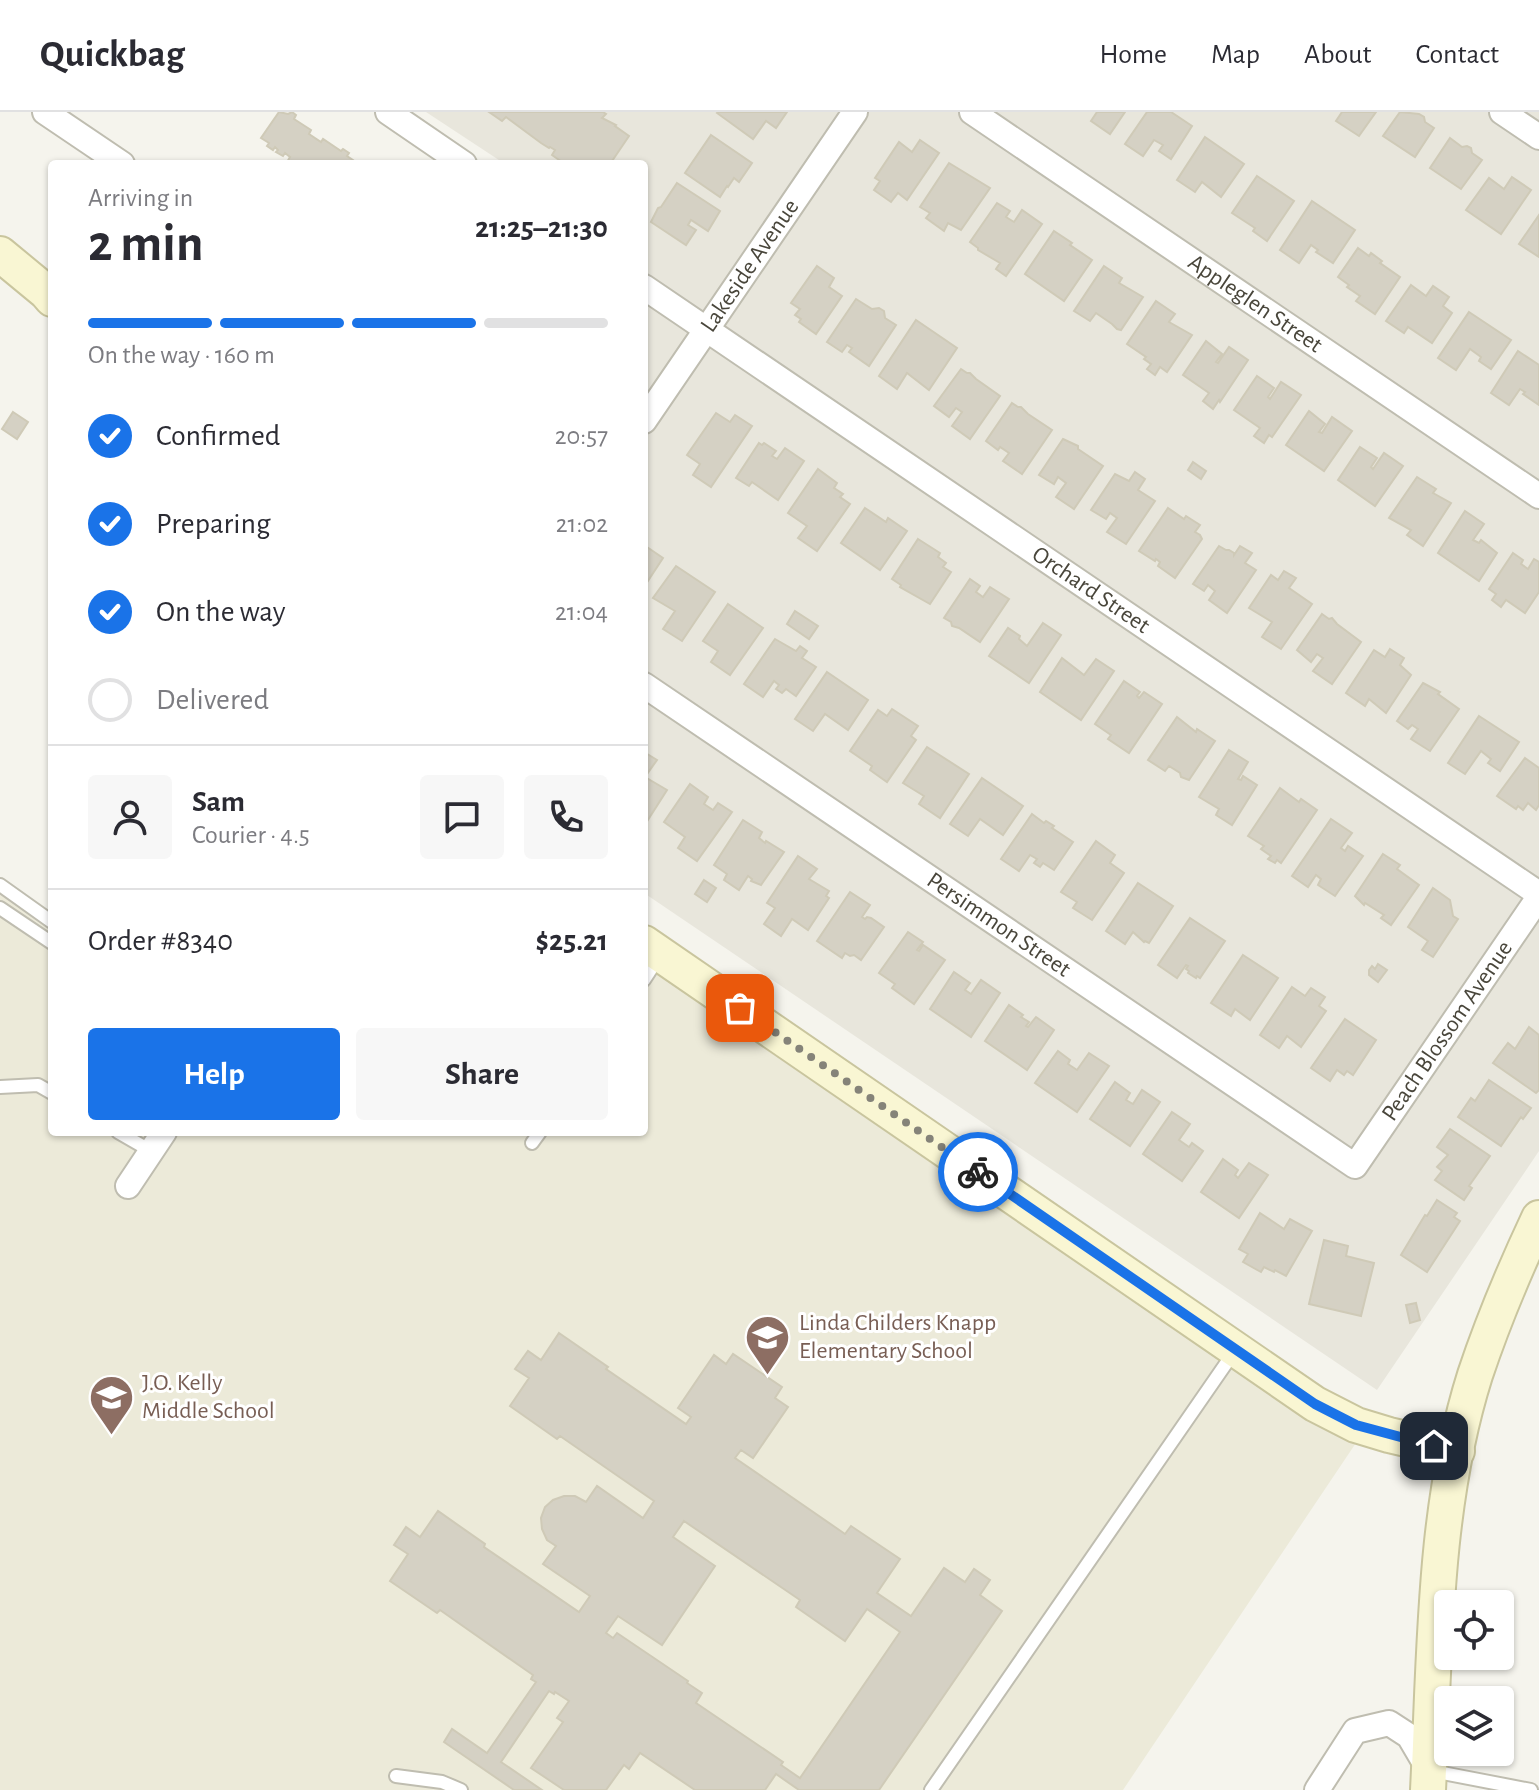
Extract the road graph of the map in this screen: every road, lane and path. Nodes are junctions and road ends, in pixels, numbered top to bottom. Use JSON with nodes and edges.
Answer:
{"nodes":[{"id":1,"x":45,"y":112,"type":"edge"},
{"id":2,"x":388,"y":112,"type":"edge"},
{"id":3,"x":855,"y":112,"type":"edge"},
{"id":4,"x":972,"y":112,"type":"edge"},
{"id":5,"x":1502,"y":112,"type":"edge"},
{"id":6,"x":1539,"y":137,"type":"edge"},
{"id":7,"x":116,"y":160,"type":"edge"},
{"id":8,"x":458,"y":160,"type":"edge"},
{"id":9,"x":0,"y":254,"type":"edge"},
{"id":10,"x":648,"y":290,"type":"edge"},
{"id":11,"x":48,"y":294,"type":"edge"},
{"id":12,"x":707,"y":330,"type":"junction"},
{"id":13,"x":648,"y":415,"type":"edge"},
{"id":14,"x":1539,"y":496,"type":"edge"},
{"id":15,"x":648,"y":688,"type":"edge"},
{"id":16,"x":0,"y":885,"type":"edge"},
{"id":17,"x":1539,"y":896,"type":"edge"},
{"id":18,"x":0,"y":908,"type":"edge"},
{"id":19,"x":48,"y":919,"type":"edge"},
{"id":20,"x":48,"y":940,"type":"edge"},
{"id":21,"x":650,"y":959,"type":"edge"},
{"id":22,"x":0,"y":1087,"type":"edge"},
{"id":23,"x":48,"y":1091,"type":"edge"},
{"id":24,"x":134,"y":1136,"type":"edge"},
{"id":25,"x":537,"y":1136,"type":"edge"},
{"id":26,"x":157,"y":1142,"type":"edge"},
{"id":27,"x":532,"y":1143,"type":"dead end"},
{"id":28,"x":1355,"y":1166,"type":"joint"},
{"id":29,"x":128,"y":1186,"type":"dead end"},
{"id":30,"x":1539,"y":1218,"type":"edge"},
{"id":31,"x":1236,"y":1349,"type":"junction"},
{"id":32,"x":1457,"y":1451,"type":"junction"},
{"id":33,"x":396,"y":1776,"type":"dead end"},
{"id":34,"x":1428,"y":1780,"type":"edge"},
{"id":35,"x":461,"y":1790,"type":"edge"},
{"id":36,"x":931,"y":1790,"type":"edge"},
{"id":37,"x":1317,"y":1790,"type":"edge"},
{"id":38,"x":1531,"y":1790,"type":"edge"}],
"edges":[{"from":1,"to":7,"type":"street"},
{"from":2,"to":8,"type":"street"},
{"from":3,"to":12,"type":"street","name":"Lakeside Avenue"},
{"from":4,"to":14,"type":"street","name":"Appleglen Street"},
{"from":5,"to":6,"type":"street"},
{"from":9,"to":11,"type":"street"},
{"from":10,"to":12,"type":"street","name":"Orchard Street"},
{"from":12,"to":13,"type":"street","name":"Lakeside Avenue"},
{"from":12,"to":17,"type":"street","name":"Orchard Street"},
{"from":15,"to":28,"type":"street","name":"Persimmon Street"},
{"from":16,"to":19,"type":"lane"},
{"from":17,"to":28,"type":"street","name":"Peach Blossom Avenue"},
{"from":18,"to":20,"type":"lane"},
{"from":21,"to":31,"type":"street"},
{"from":22,"to":23,"type":"lane"},
{"from":24,"to":26,"type":"lane"},
{"from":25,"to":27,"type":"lane"},
{"from":26,"to":29,"type":"street"},
{"from":30,"to":32,"type":"street"},
{"from":31,"to":32,"type":"street"},
{"from":31,"to":36,"type":"lane"},
{"from":32,"to":34,"type":"street"},
{"from":33,"to":35,"type":"lane"},
{"from":34,"to":37,"type":"street"},
{"from":34,"to":38,"type":"lane"}]}
